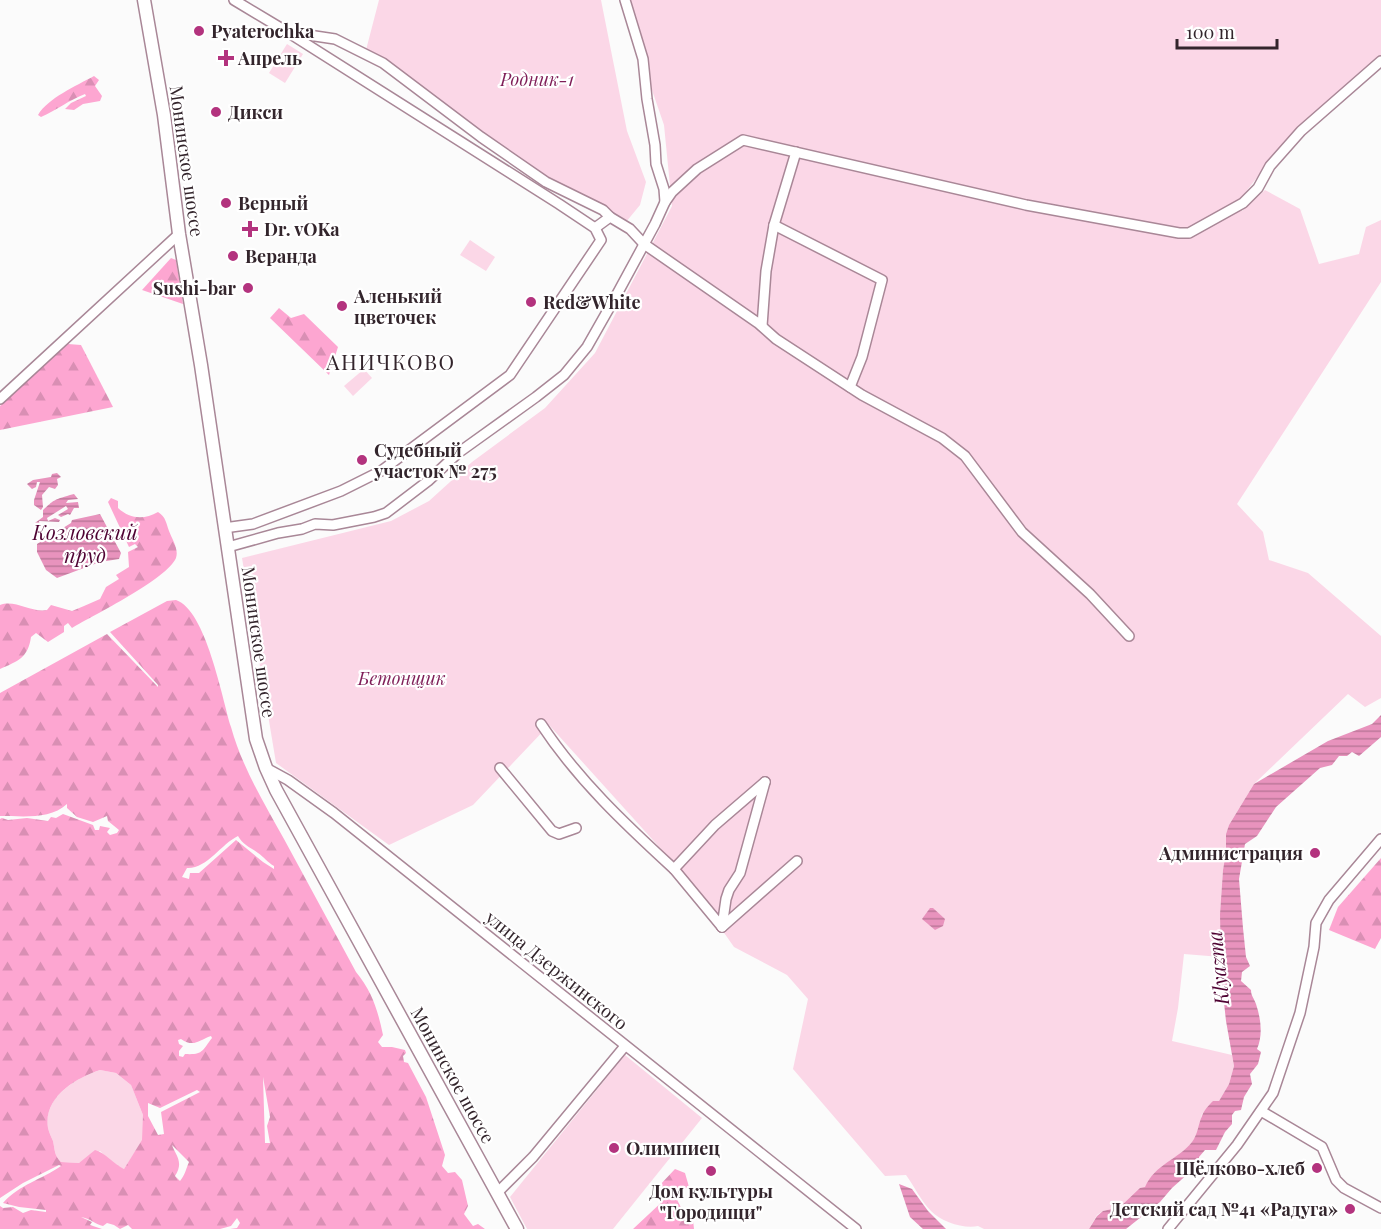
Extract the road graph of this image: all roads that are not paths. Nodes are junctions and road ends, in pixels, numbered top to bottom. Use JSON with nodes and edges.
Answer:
{"nodes":[{"id":1,"x":144,"y":0,"type":"edge"},
{"id":2,"x":234,"y":0,"type":"edge"},
{"id":3,"x":625,"y":0,"type":"edge"},
{"id":4,"x":289,"y":33,"type":"junction"},
{"id":5,"x":1381,"y":61,"type":"edge"},
{"id":6,"x":796,"y":152,"type":"junction"},
{"id":7,"x":665,"y":202,"type":"junction"},
{"id":8,"x":610,"y":217,"type":"junction"},
{"id":9,"x":774,"y":225,"type":"junction"},
{"id":10,"x":595,"y":228,"type":"junction"},
{"id":11,"x":179,"y":234,"type":"junction"},
{"id":12,"x":644,"y":244,"type":"junction"},
{"id":13,"x":762,"y":326,"type":"junction"},
{"id":14,"x":850,"y":387,"type":"junction"},
{"id":15,"x":0,"y":399,"type":"edge"},
{"id":16,"x":224,"y":528,"type":"junction"},
{"id":17,"x":228,"y":547,"type":"junction"},
{"id":18,"x":1129,"y":636,"type":"dead end"},
{"id":19,"x":542,"y":724,"type":"dead end"},
{"id":20,"x":266,"y":768,"type":"junction"},
{"id":21,"x":500,"y":768,"type":"dead end"},
{"id":22,"x":297,"y":786,"type":"junction"},
{"id":23,"x":276,"y":790,"type":"junction"},
{"id":24,"x":576,"y":828,"type":"dead end"},
{"id":25,"x":1381,"y":839,"type":"edge"},
{"id":26,"x":798,"y":861,"type":"dead end"},
{"id":27,"x":674,"y":869,"type":"junction"},
{"id":28,"x":722,"y":927,"type":"junction"},
{"id":29,"x":625,"y":1046,"type":"junction"},
{"id":30,"x":1261,"y":1111,"type":"junction"},
{"id":31,"x":497,"y":1193,"type":"junction"},
{"id":32,"x":1381,"y":1208,"type":"edge"},
{"id":33,"x":517,"y":1229,"type":"edge"},
{"id":34,"x":856,"y":1229,"type":"edge"},
{"id":35,"x":1168,"y":1229,"type":"edge"}],
"edges":[{"from":1,"to":11,"type":"main road","name":"Монинское шоссе"},
{"from":2,"to":4,"type":"street"},
{"from":3,"to":7,"type":"street"},
{"from":4,"to":8,"type":"street"},
{"from":4,"to":10,"type":"street"},
{"from":5,"to":6,"type":"street"},
{"from":6,"to":7,"type":"street"},
{"from":6,"to":9,"type":"street"},
{"from":7,"to":12,"type":"street"},
{"from":8,"to":10,"type":"street"},
{"from":8,"to":12,"type":"street"},
{"from":9,"to":13,"type":"street"},
{"from":9,"to":14,"type":"street"},
{"from":10,"to":16,"type":"street"},
{"from":11,"to":15,"type":"street"},
{"from":11,"to":16,"type":"main road","name":"Монинское шоссе"},
{"from":12,"to":13,"type":"street"},
{"from":12,"to":17,"type":"street"},
{"from":13,"to":14,"type":"street"},
{"from":14,"to":18,"type":"street"},
{"from":16,"to":17,"type":"main road","name":"Монинское шоссе"},
{"from":17,"to":20,"type":"main road","name":"Монинское шоссе"},
{"from":19,"to":27,"type":"street"},
{"from":20,"to":22,"type":"street","name":"улица Дзержинского"},
{"from":20,"to":23,"type":"main road","name":"Монинское шоссе"},
{"from":21,"to":24,"type":"street"},
{"from":22,"to":23,"type":"street"},
{"from":22,"to":29,"type":"street","name":"улица Дзержинского"},
{"from":23,"to":31,"type":"main road","name":"Монинское шоссе"},
{"from":25,"to":30,"type":"street"},
{"from":26,"to":28,"type":"street"},
{"from":27,"to":28,"type":"street"},
{"from":27,"to":28,"type":"street"},
{"from":29,"to":31,"type":"street"},
{"from":29,"to":34,"type":"street","name":"улица Дзержинского"},
{"from":30,"to":32,"type":"street"},
{"from":30,"to":35,"type":"street"},
{"from":31,"to":33,"type":"main road","name":"Монинское шоссе"}]}
